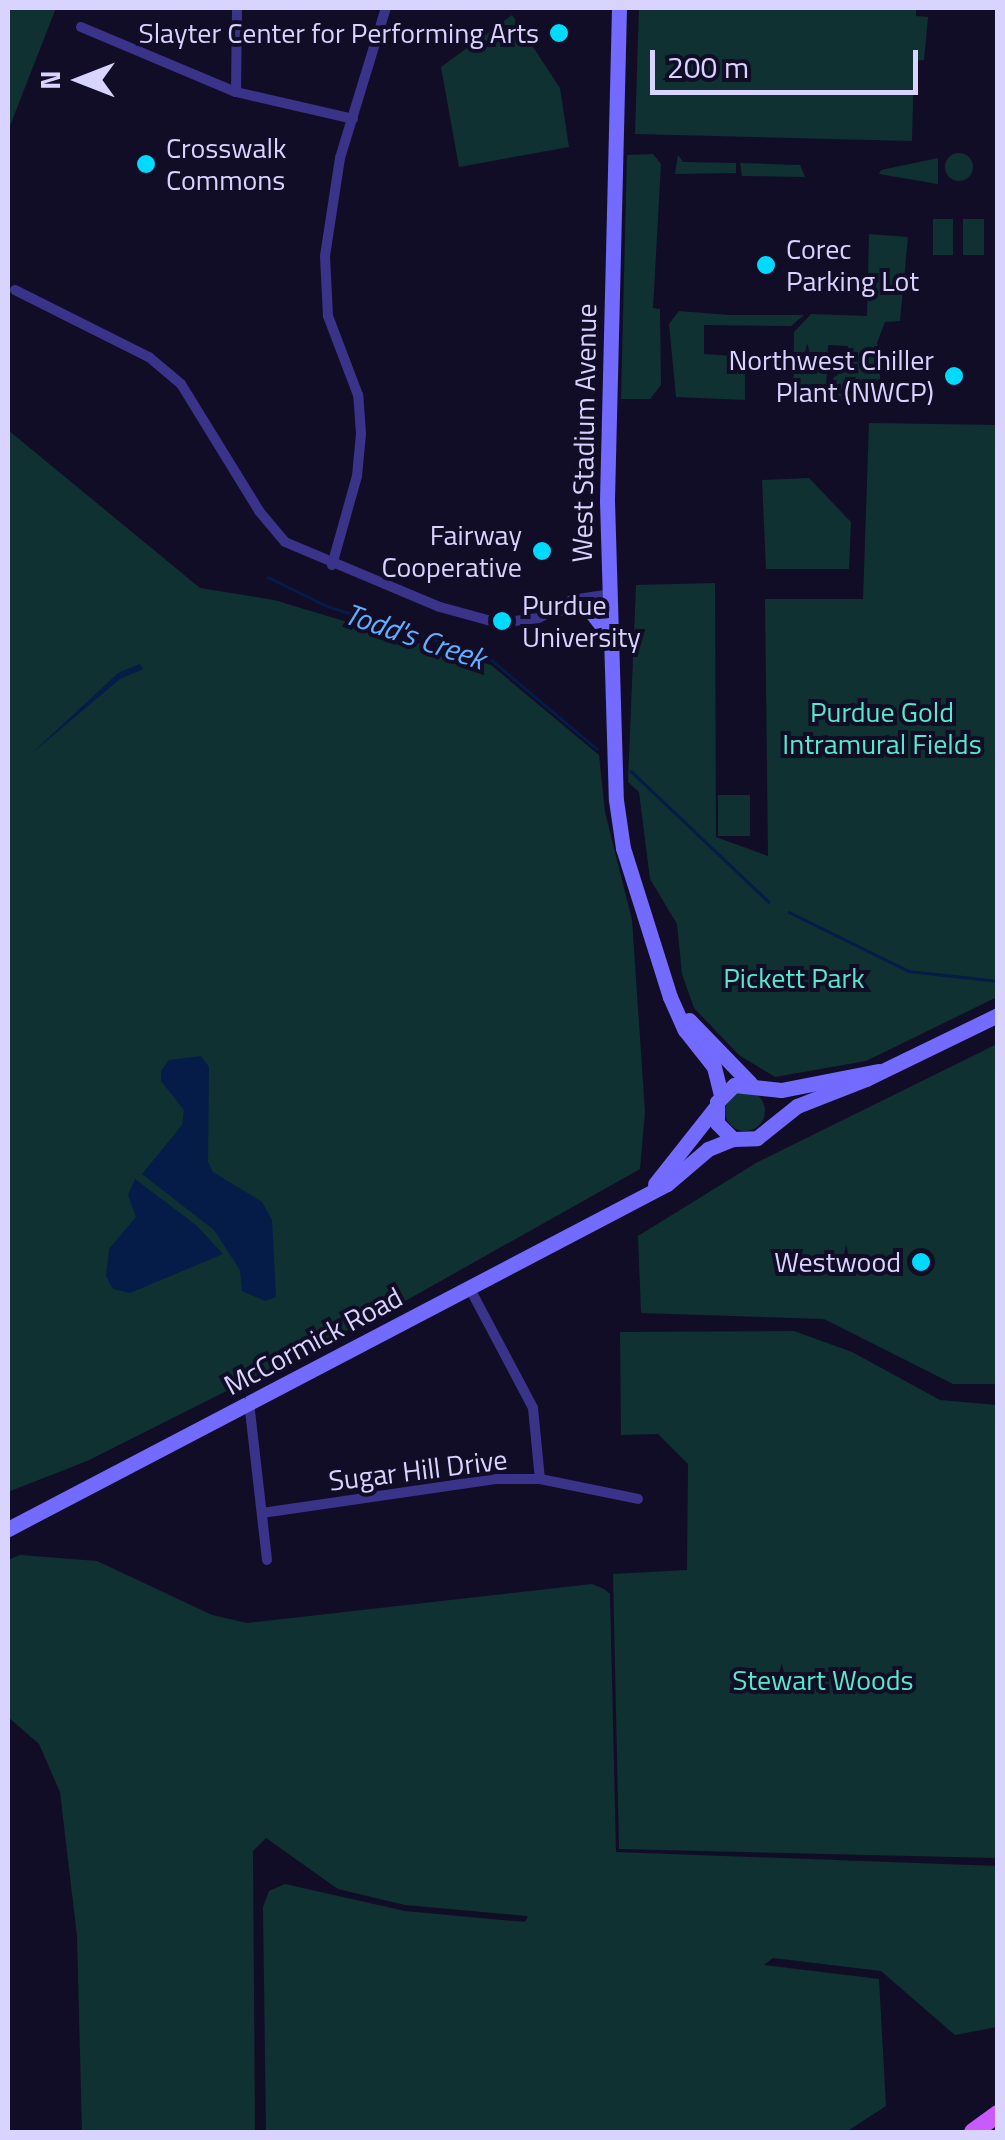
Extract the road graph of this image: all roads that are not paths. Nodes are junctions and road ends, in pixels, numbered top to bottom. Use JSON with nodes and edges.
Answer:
{"nodes":[{"id":1,"x":236,"y":8,"type":"edge"},
{"id":2,"x":386,"y":8,"type":"edge"},
{"id":3,"x":619,"y":8,"type":"edge"},
{"id":4,"x":81,"y":27,"type":"dead end"},
{"id":5,"x":236,"y":92,"type":"junction"},
{"id":6,"x":354,"y":119,"type":"junction"},
{"id":7,"x":16,"y":290,"type":"dead end"},
{"id":8,"x":332,"y":565,"type":"junction"},
{"id":9,"x":608,"y":594,"type":"junction"},
{"id":10,"x":562,"y":608,"type":"junction"},
{"id":11,"x":609,"y":638,"type":"junction"},
{"id":12,"x":664,"y":972,"type":"junction"},
{"id":13,"x":998,"y":1014,"type":"edge"},
{"id":14,"x":878,"y":1071,"type":"junction"},
{"id":15,"x":756,"y":1085,"type":"junction"},
{"id":16,"x":718,"y":1101,"type":"junction"},
{"id":17,"x":770,"y":1126,"type":"junction"},
{"id":18,"x":733,"y":1139,"type":"junction"},
{"id":19,"x":641,"y":1196,"type":"junction"},
{"id":20,"x":469,"y":1287,"type":"junction"},
{"id":21,"x":250,"y":1402,"type":"junction"},
{"id":22,"x":540,"y":1478,"type":"junction"},
{"id":23,"x":638,"y":1499,"type":"dead end"},
{"id":24,"x":262,"y":1513,"type":"junction"},
{"id":25,"x":8,"y":1529,"type":"edge"},
{"id":26,"x":267,"y":1560,"type":"dead end"},
{"id":27,"x":998,"y":2114,"type":"edge"},
{"id":28,"x":972,"y":2132,"type":"edge"}],
"edges":[{"from":1,"to":5,"type":"street"},
{"from":2,"to":6,"type":"street"},
{"from":3,"to":9,"type":"street","name":"West Stadium Avenue"},
{"from":4,"to":5,"type":"street"},
{"from":5,"to":6,"type":"street"},
{"from":6,"to":8,"type":"street"},
{"from":7,"to":8,"type":"street"},
{"from":8,"to":10,"type":"street"},
{"from":9,"to":10,"type":"street"},
{"from":9,"to":11,"type":"street","name":"West Stadium Avenue"},
{"from":10,"to":11,"type":"street"},
{"from":11,"to":12,"type":"street","name":"West Stadium Avenue"},
{"from":12,"to":15,"type":"street","name":"West Stadium Avenue"},
{"from":12,"to":16,"type":"street","name":"West Stadium Avenue"},
{"from":13,"to":14,"type":"street"},
{"from":14,"to":15,"type":"street"},
{"from":14,"to":17,"type":"street"},
{"from":15,"to":16,"type":"street"},
{"from":15,"to":17,"type":"street"},
{"from":16,"to":18,"type":"street"},
{"from":16,"to":19,"type":"street","name":"McCormick Road"},
{"from":17,"to":18,"type":"street"},
{"from":18,"to":19,"type":"street","name":"McCormick Road"},
{"from":19,"to":20,"type":"street","name":"McCormick Road"},
{"from":20,"to":21,"type":"street","name":"McCormick Road"},
{"from":20,"to":22,"type":"street"},
{"from":21,"to":24,"type":"street"},
{"from":21,"to":25,"type":"street","name":"McCormick Road"},
{"from":22,"to":23,"type":"street","name":"Sugar Hill Drive"},
{"from":22,"to":24,"type":"street","name":"Sugar Hill Drive"},
{"from":24,"to":26,"type":"street"},
{"from":27,"to":28,"type":"main road"}]}
